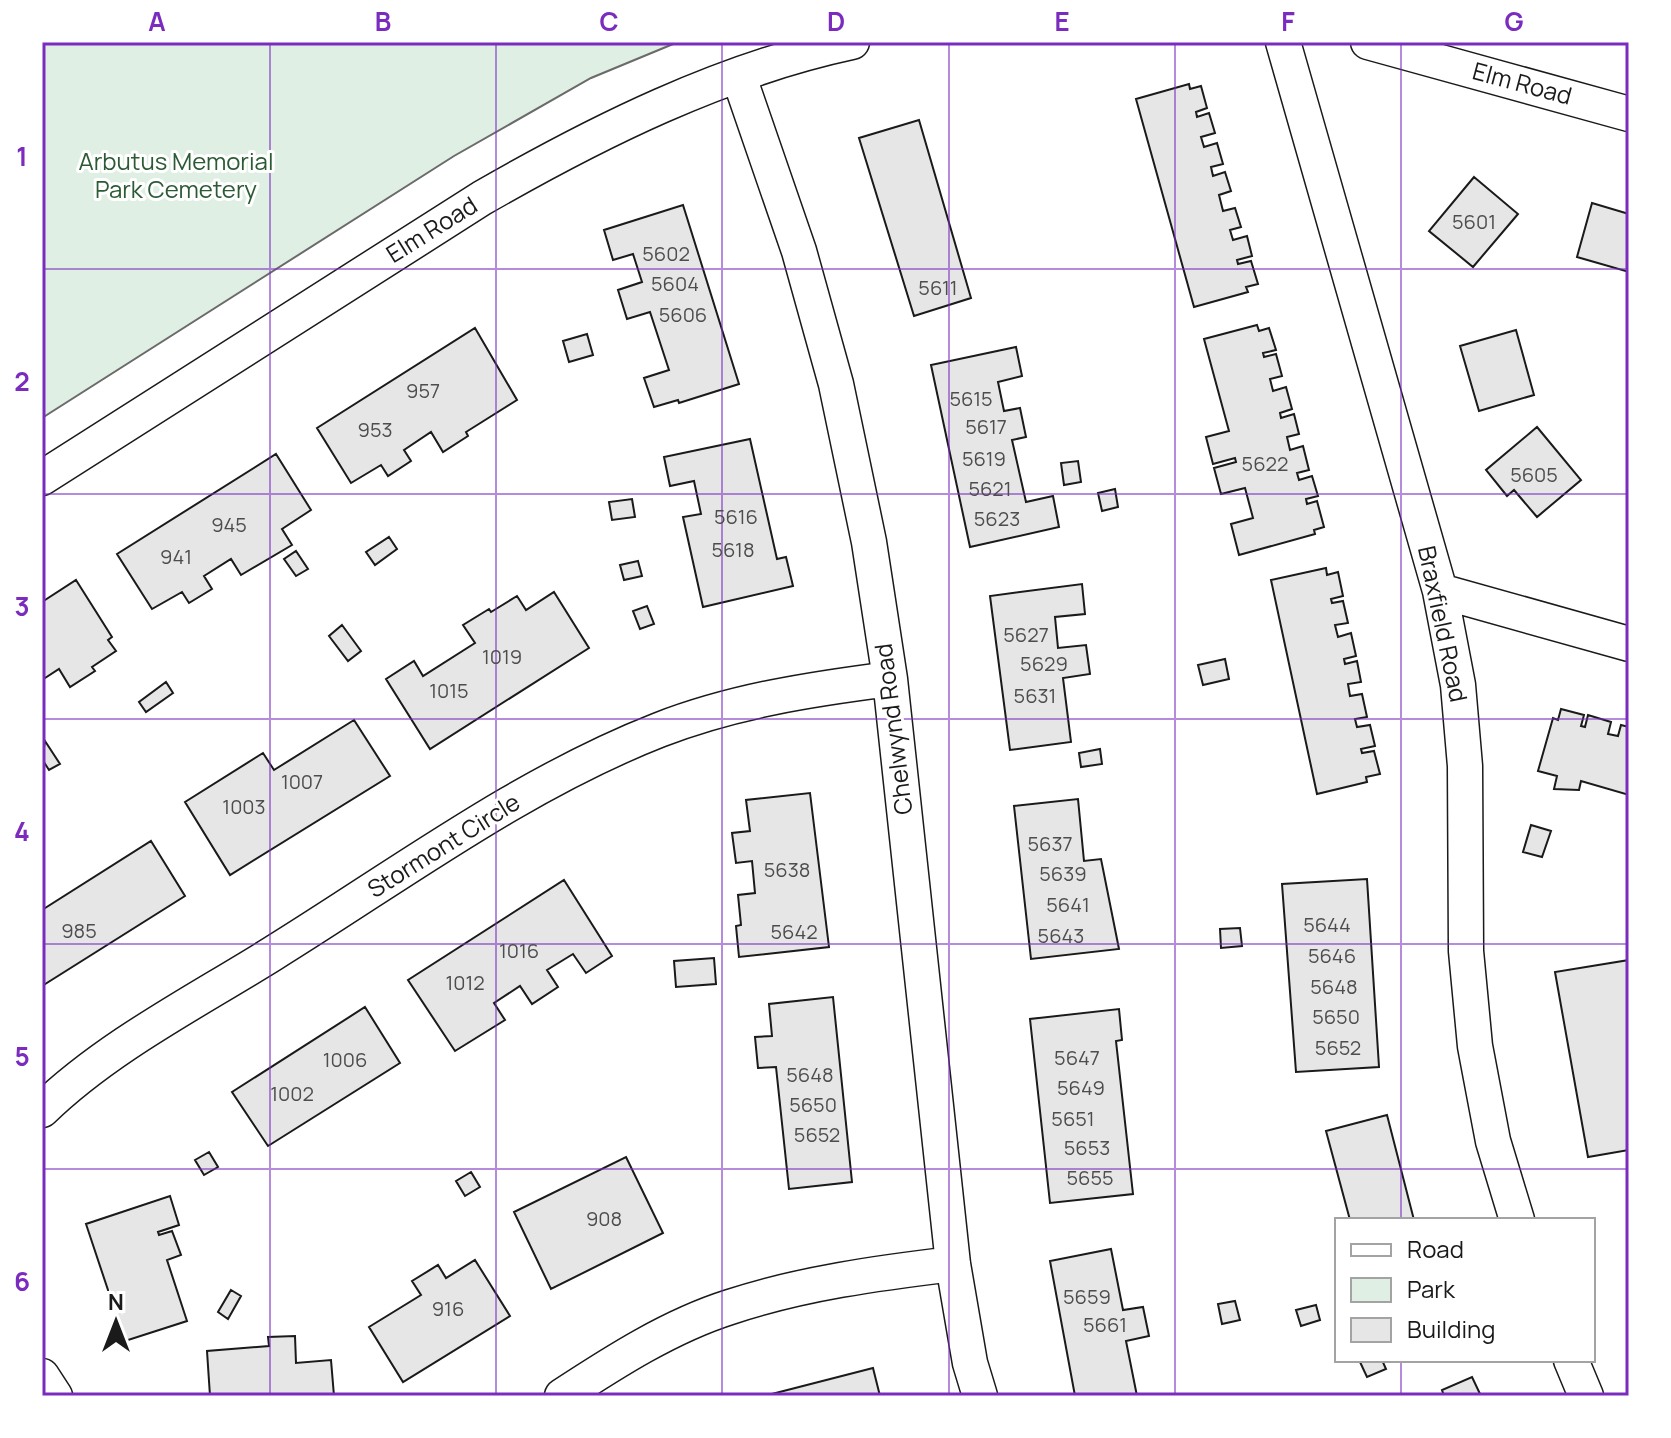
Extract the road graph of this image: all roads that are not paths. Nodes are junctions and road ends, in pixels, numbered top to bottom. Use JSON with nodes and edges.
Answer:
{"nodes":[{"id":1,"x":852,"y":42,"type":"edge"},
{"id":2,"x":1283,"y":42,"type":"edge"},
{"id":3,"x":1368,"y":42,"type":"edge"},
{"id":4,"x":739,"y":77,"type":"junction"},
{"id":5,"x":1629,"y":114,"type":"edge"},
{"id":6,"x":42,"y":478,"type":"edge"},
{"id":7,"x":1440,"y":591,"type":"junction"},
{"id":8,"x":1629,"y":644,"type":"edge"},
{"id":9,"x":890,"y":679,"type":"junction"},
{"id":10,"x":42,"y":1110,"type":"edge"},
{"id":11,"x":1516,"y":1218,"type":"edge"},
{"id":12,"x":953,"y":1264,"type":"junction"},
{"id":13,"x":1572,"y":1362,"type":"edge"},
{"id":14,"x":42,"y":1376,"type":"edge"},
{"id":15,"x":55,"y":1396,"type":"edge"},
{"id":16,"x":562,"y":1396,"type":"edge"},
{"id":17,"x":980,"y":1396,"type":"edge"},
{"id":18,"x":1586,"y":1396,"type":"edge"}],
"edges":[{"from":1,"to":4,"type":"street","name":"Elm Road"},
{"from":2,"to":7,"type":"street","name":"Braxfield Road"},
{"from":3,"to":5,"type":"street","name":"Elm Road"},
{"from":4,"to":6,"type":"street","name":"Elm Road"},
{"from":4,"to":9,"type":"street","name":"Chelwynd Road"},
{"from":7,"to":8,"type":"street"},
{"from":7,"to":11,"type":"street","name":"Braxfield Road"},
{"from":9,"to":10,"type":"street","name":"Stormont Circle"},
{"from":9,"to":12,"type":"street","name":"Chelwynd Road"},
{"from":12,"to":16,"type":"street"},
{"from":12,"to":17,"type":"street","name":"Chelwynd Road"},
{"from":13,"to":18,"type":"street"},
{"from":14,"to":15,"type":"street"}]}
